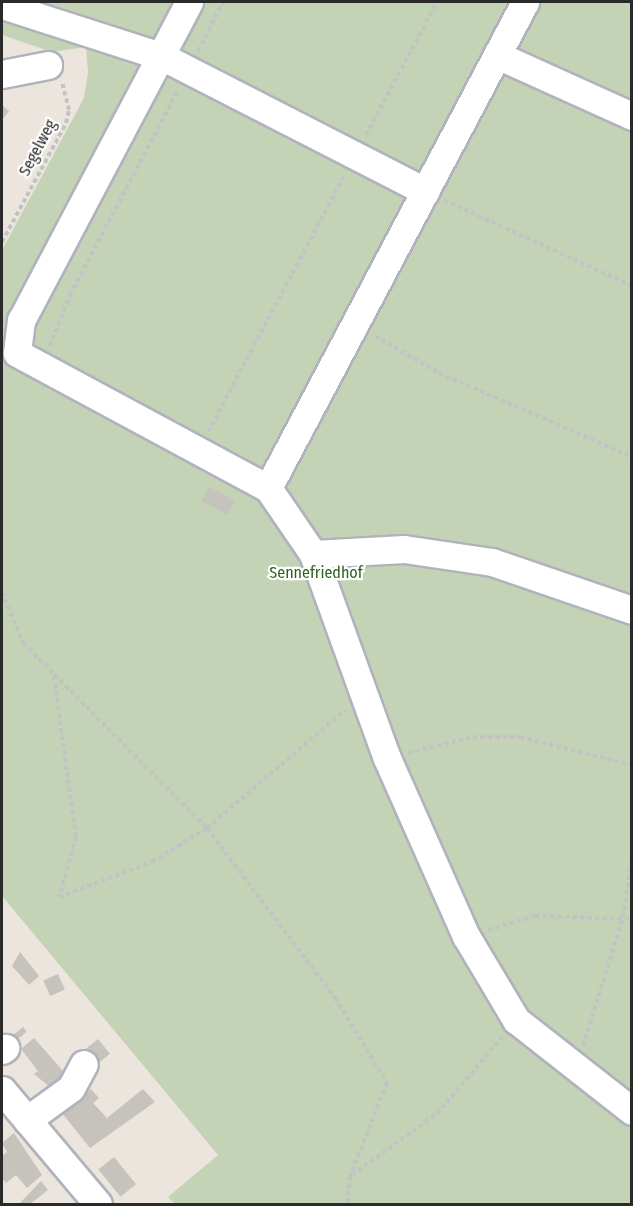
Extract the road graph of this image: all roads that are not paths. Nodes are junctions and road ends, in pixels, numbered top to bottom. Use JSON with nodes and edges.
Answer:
{"nodes":[{"id":1,"x":189,"y":2,"type":"edge"},
{"id":2,"x":525,"y":2,"type":"edge"},
{"id":3,"x":2,"y":6,"type":"edge"},
{"id":4,"x":497,"y":55,"type":"junction"},
{"id":5,"x":161,"y":56,"type":"junction"},
{"id":6,"x":48,"y":65,"type":"road end"},
{"id":7,"x":2,"y":74,"type":"edge"},
{"id":8,"x":632,"y":116,"type":"edge"},
{"id":9,"x":425,"y":190,"type":"junction"},
{"id":10,"x":268,"y":488,"type":"junction"},
{"id":11,"x":313,"y":554,"type":"junction"},
{"id":12,"x":632,"y":610,"type":"edge"},
{"id":13,"x":84,"y":1064,"type":"dead end"},
{"id":14,"x":2,"y":1090,"type":"edge"},
{"id":15,"x":632,"y":1111,"type":"edge"},
{"id":16,"x":27,"y":1120,"type":"junction"},
{"id":17,"x":98,"y":1204,"type":"edge"}],
"edges":[{"from":1,"to":5,"type":"street"},
{"from":2,"to":4,"type":"street"},
{"from":3,"to":5,"type":"street"},
{"from":4,"to":8,"type":"street"},
{"from":4,"to":9,"type":"street"},
{"from":5,"to":9,"type":"street"},
{"from":5,"to":10,"type":"street"},
{"from":6,"to":7,"type":"street"},
{"from":9,"to":10,"type":"street"},
{"from":10,"to":11,"type":"street"},
{"from":11,"to":12,"type":"street"},
{"from":11,"to":15,"type":"street"},
{"from":13,"to":16,"type":"street"},
{"from":14,"to":16,"type":"street"},
{"from":16,"to":17,"type":"street"}]}
